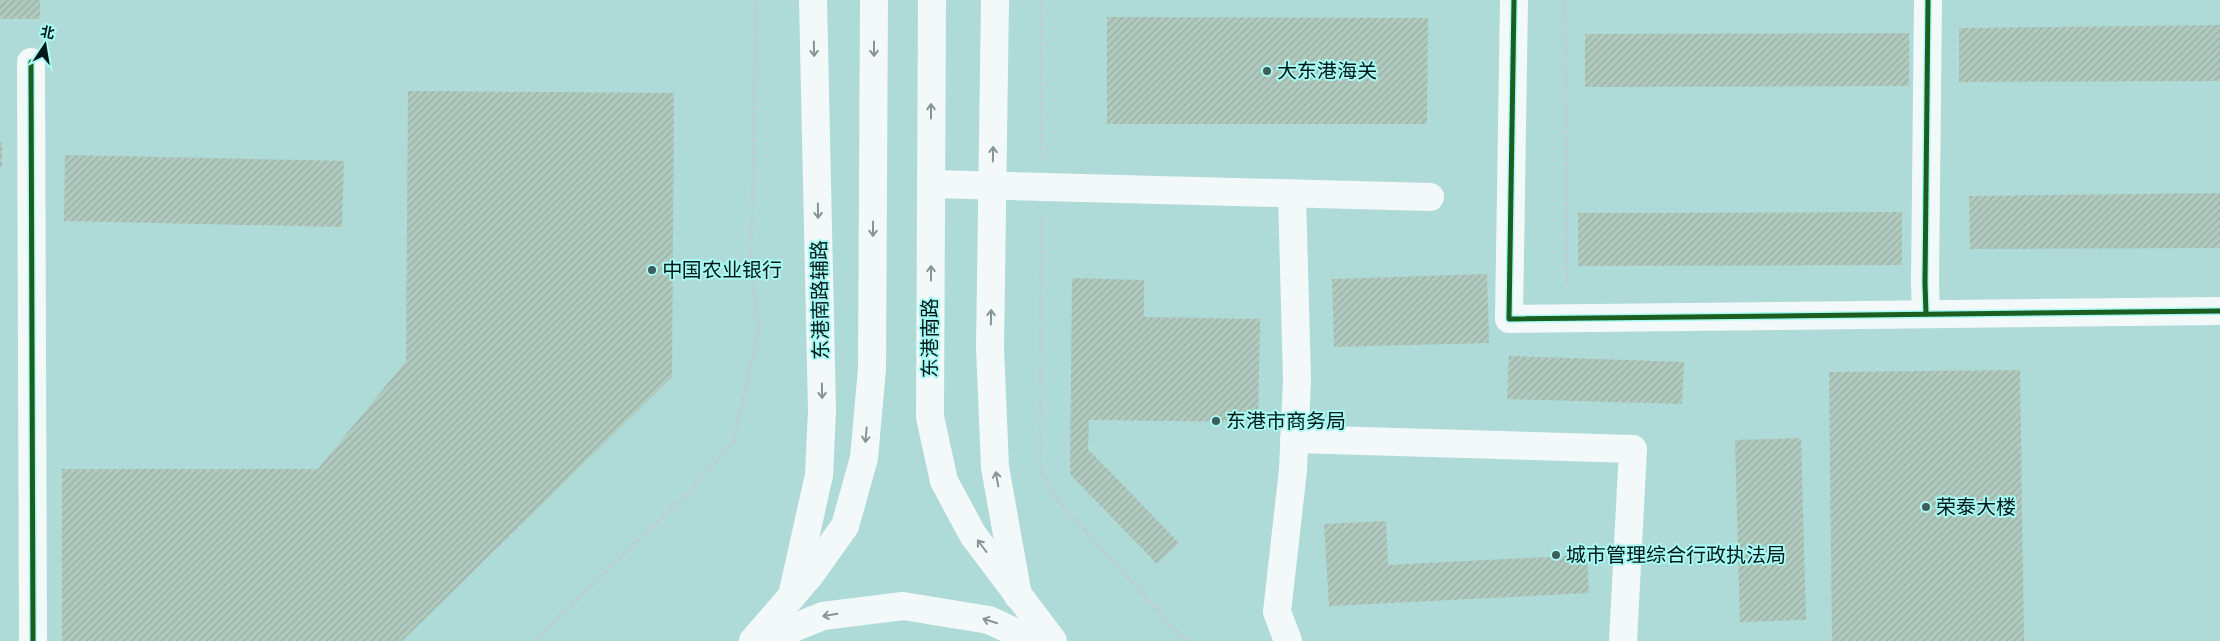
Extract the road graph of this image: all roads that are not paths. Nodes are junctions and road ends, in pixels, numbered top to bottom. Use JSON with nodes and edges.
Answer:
{"nodes":[{"id":1,"x":814,"y":0,"type":"edge"},
{"id":2,"x":874,"y":0,"type":"edge"},
{"id":3,"x":932,"y":0,"type":"edge"},
{"id":4,"x":995,"y":0,"type":"edge"},
{"id":5,"x":1514,"y":0,"type":"edge"},
{"id":6,"x":1928,"y":0,"type":"edge"},
{"id":7,"x":31,"y":62,"type":"dead end"},
{"id":8,"x":931,"y":184,"type":"junction"},
{"id":9,"x":992,"y":187,"type":"junction"},
{"id":10,"x":1292,"y":194,"type":"junction"},
{"id":11,"x":1430,"y":197,"type":"dead end"},
{"id":12,"x":2220,"y":311,"type":"edge"},
{"id":13,"x":1926,"y":314,"type":"junction"},
{"id":14,"x":1294,"y":439,"type":"junction"},
{"id":15,"x":792,"y":596,"type":"junction"},
{"id":16,"x":1018,"y":596,"type":"junction"},
{"id":17,"x":33,"y":641,"type":"edge"},
{"id":18,"x":753,"y":641,"type":"edge"},
{"id":19,"x":761,"y":641,"type":"edge"},
{"id":20,"x":1034,"y":641,"type":"edge"},
{"id":21,"x":1053,"y":641,"type":"edge"},
{"id":22,"x":1288,"y":641,"type":"edge"},
{"id":23,"x":1623,"y":641,"type":"edge"}],
"edges":[{"from":1,"to":15,"type":"street","name":"东港南路辅路","one_way":true},
{"from":2,"to":15,"type":"street","one_way":true},
{"from":8,"to":3,"type":"street","name":"东港南路","one_way":true},
{"from":9,"to":4,"type":"street","one_way":true},
{"from":5,"to":13,"type":"street"},
{"from":6,"to":13,"type":"street"},
{"from":7,"to":17,"type":"street"},
{"from":8,"to":9,"type":"street"},
{"from":16,"to":8,"type":"street","name":"东港南路","one_way":true},
{"from":9,"to":10,"type":"street"},
{"from":16,"to":9,"type":"street","one_way":true},
{"from":10,"to":11,"type":"street"},
{"from":10,"to":14,"type":"street"},
{"from":12,"to":13,"type":"street"},
{"from":14,"to":22,"type":"street"},
{"from":14,"to":23,"type":"street"},
{"from":15,"to":18,"type":"street"},
{"from":16,"to":21,"type":"street","name":"东港南路"},
{"from":20,"to":19,"type":"street","one_way":true}]}
